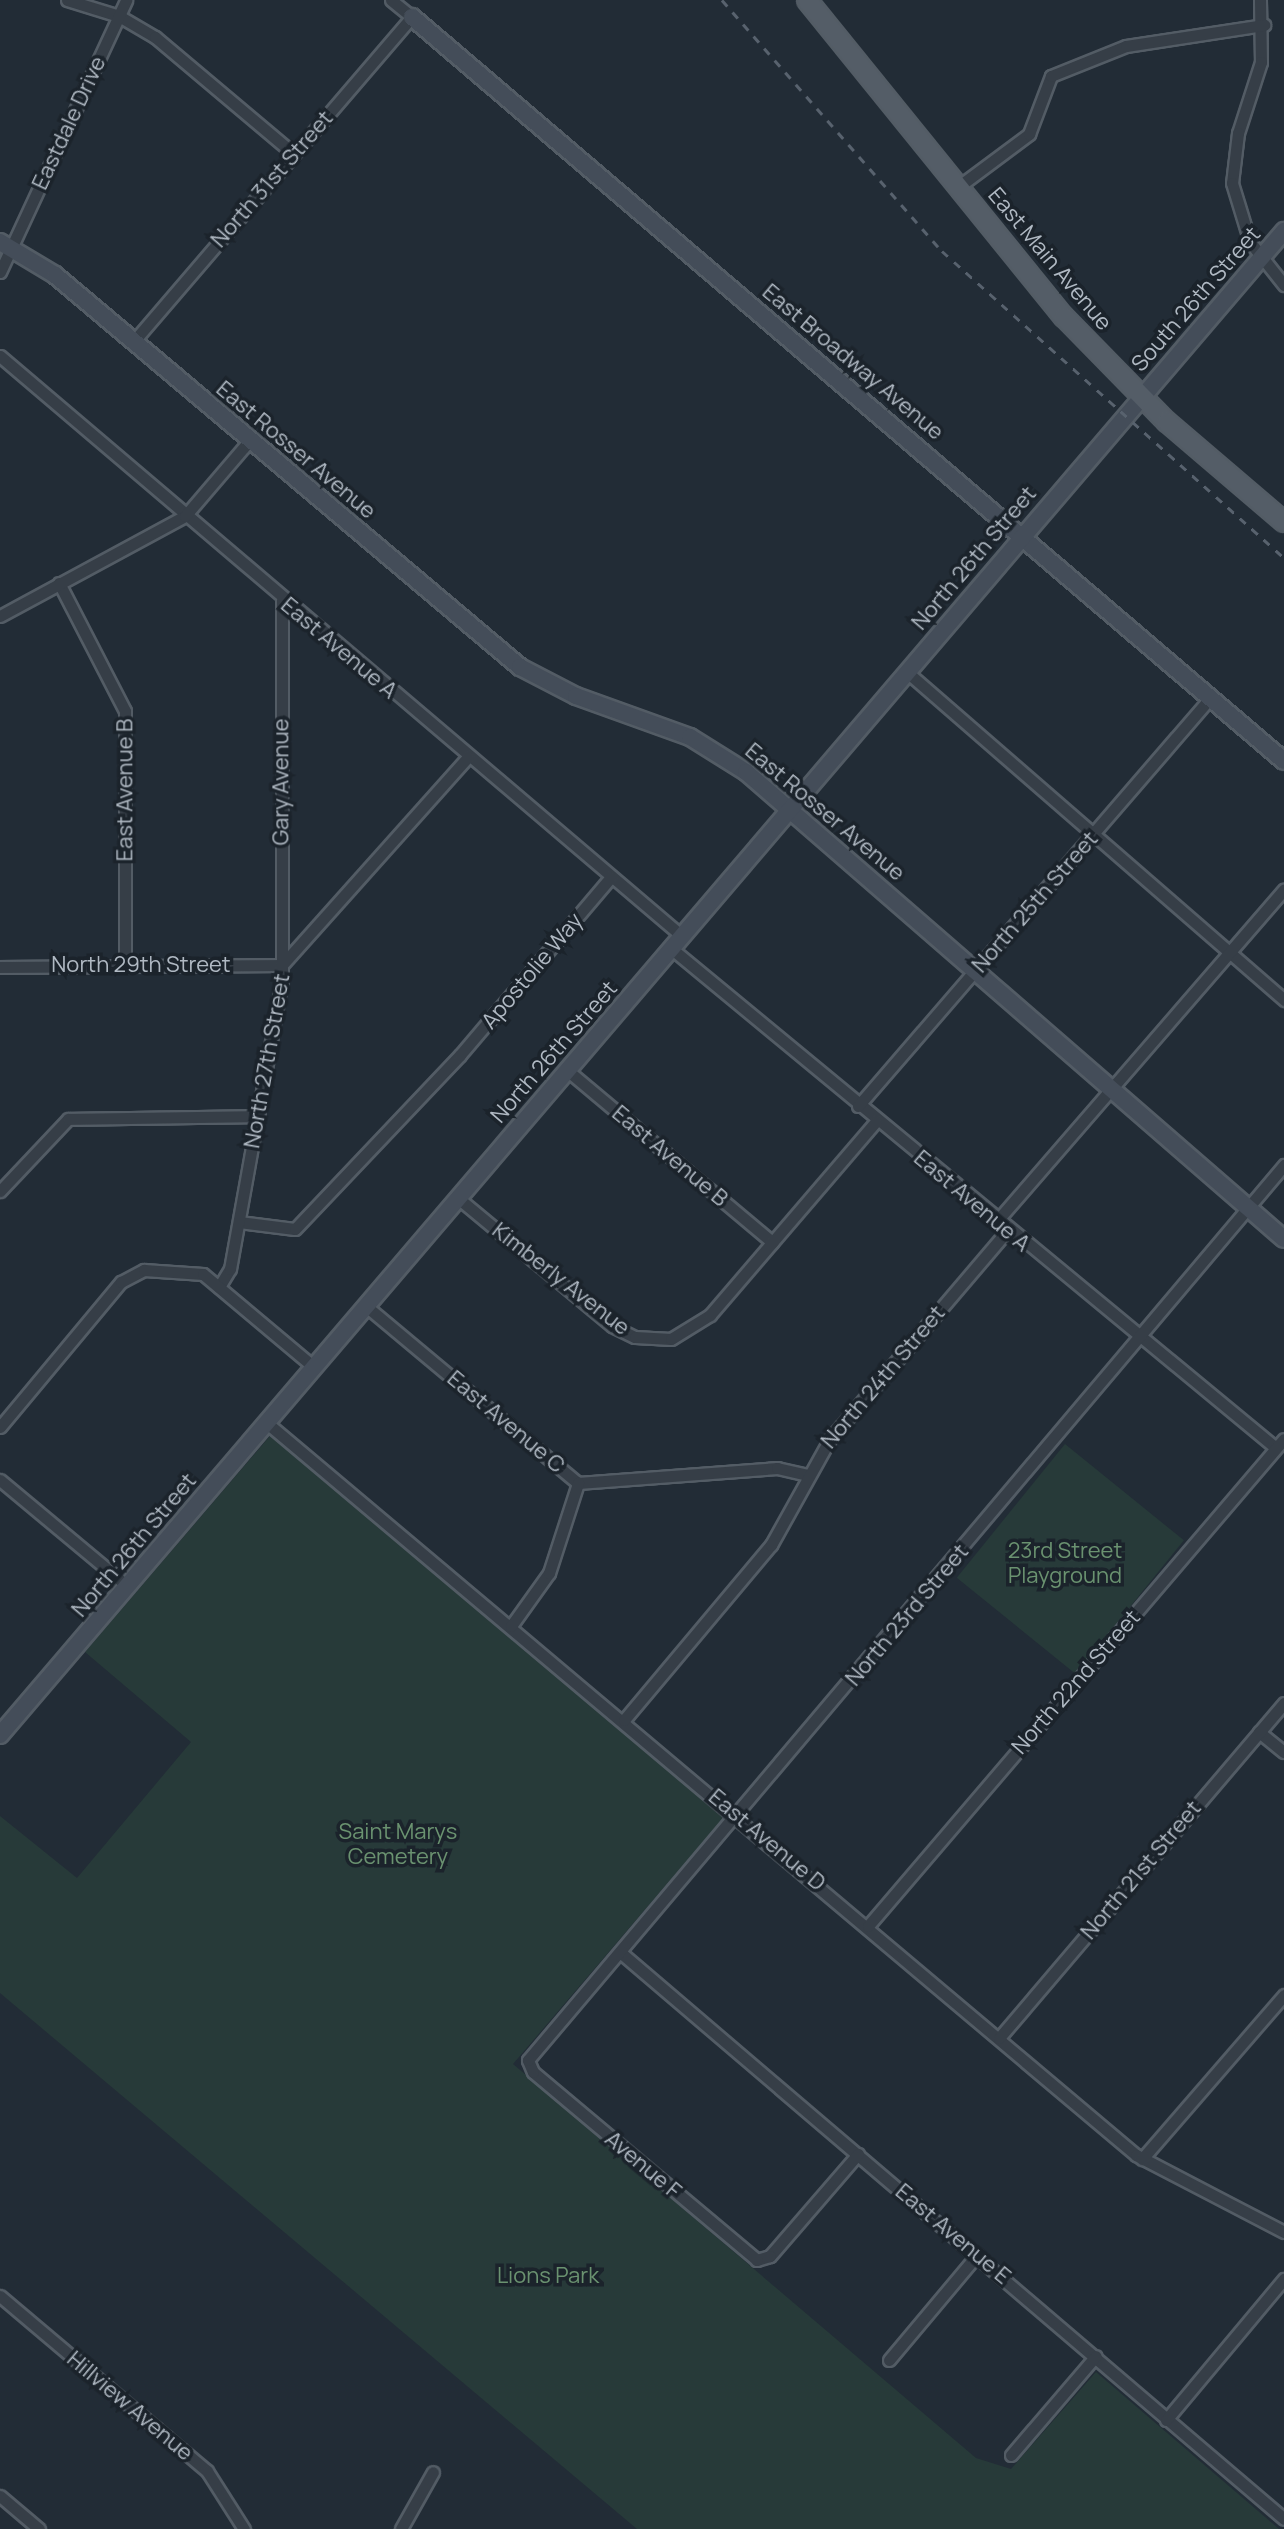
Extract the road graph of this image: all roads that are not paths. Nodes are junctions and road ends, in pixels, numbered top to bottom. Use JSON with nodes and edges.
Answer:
{"nodes":[{"id":1,"x":67,"y":0,"type":"edge"},
{"id":2,"x":126,"y":0,"type":"edge"},
{"id":3,"x":391,"y":0,"type":"edge"},
{"id":4,"x":807,"y":0,"type":"edge"},
{"id":5,"x":1260,"y":0,"type":"edge"},
{"id":6,"x":119,"y":16,"type":"junction"},
{"id":7,"x":412,"y":17,"type":"junction"},
{"id":8,"x":1264,"y":25,"type":"junction"},
{"id":9,"x":294,"y":154,"type":"junction"},
{"id":10,"x":958,"y":187,"type":"junction"},
{"id":11,"x":1284,"y":231,"type":"edge"},
{"id":12,"x":6,"y":244,"type":"edge"},
{"id":13,"x":1260,"y":259,"type":"junction"},
{"id":14,"x":0,"y":272,"type":"edge"},
{"id":15,"x":1284,"y":285,"type":"edge"},
{"id":16,"x":134,"y":341,"type":"junction"},
{"id":17,"x":0,"y":356,"type":"edge"},
{"id":18,"x":1141,"y":396,"type":"junction"},
{"id":19,"x":250,"y":440,"type":"junction"},
{"id":20,"x":185,"y":516,"type":"junction"},
{"id":21,"x":1284,"y":522,"type":"edge"},
{"id":22,"x":1023,"y":535,"type":"junction"},
{"id":23,"x":59,"y":583,"type":"junction"},
{"id":24,"x":282,"y":600,"type":"junction"},
{"id":25,"x":0,"y":616,"type":"edge"},
{"id":26,"x":907,"y":672,"type":"junction"},
{"id":27,"x":1211,"y":697,"type":"junction"},
{"id":28,"x":468,"y":757,"type":"junction"},
{"id":29,"x":1284,"y":761,"type":"edge"},
{"id":30,"x":791,"y":808,"type":"junction"},
{"id":31,"x":1093,"y":835,"type":"junction"},
{"id":32,"x":611,"y":877,"type":"junction"},
{"id":33,"x":1284,"y":890,"type":"edge"},
{"id":34,"x":677,"y":943,"type":"junction"},
{"id":35,"x":1229,"y":953,"type":"junction"},
{"id":36,"x":125,"y":965,"type":"junction"},
{"id":37,"x":282,"y":965,"type":"junction"},
{"id":38,"x":0,"y":967,"type":"edge"},
{"id":39,"x":975,"y":970,"type":"junction"},
{"id":40,"x":1284,"y":1000,"type":"edge"},
{"id":41,"x":567,"y":1070,"type":"junction"},
{"id":42,"x":1111,"y":1089,"type":"junction"},
{"id":43,"x":858,"y":1106,"type":"junction"},
{"id":44,"x":259,"y":1116,"type":"junction"},
{"id":45,"x":876,"y":1121,"type":"junction"},
{"id":46,"x":1284,"y":1165,"type":"edge"},
{"id":47,"x":0,"y":1191,"type":"edge"},
{"id":48,"x":458,"y":1198,"type":"junction"},
{"id":49,"x":1247,"y":1208,"type":"junction"},
{"id":50,"x":239,"y":1222,"type":"junction"},
{"id":51,"x":996,"y":1222,"type":"junction"},
{"id":52,"x":1007,"y":1231,"type":"junction"},
{"id":53,"x":1284,"y":1239,"type":"edge"},
{"id":54,"x":772,"y":1242,"type":"junction"},
{"id":55,"x":219,"y":1287,"type":"junction"},
{"id":56,"x":366,"y":1306,"type":"junction"},
{"id":57,"x":1142,"y":1339,"type":"junction"},
{"id":58,"x":314,"y":1367,"type":"junction"},
{"id":59,"x":267,"y":1423,"type":"junction"},
{"id":60,"x":0,"y":1427,"type":"edge"},
{"id":61,"x":1280,"y":1444,"type":"edge"},
{"id":62,"x":807,"y":1475,"type":"junction"},
{"id":63,"x":0,"y":1480,"type":"edge"},
{"id":64,"x":578,"y":1483,"type":"junction"},
{"id":65,"x":127,"y":1586,"type":"junction"},
{"id":66,"x":511,"y":1626,"type":"junction"},
{"id":67,"x":1284,"y":1703,"type":"edge"},
{"id":68,"x":624,"y":1720,"type":"junction"},
{"id":69,"x":1259,"y":1732,"type":"junction"},
{"id":70,"x":0,"y":1735,"type":"edge"},
{"id":71,"x":1284,"y":1752,"type":"edge"},
{"id":72,"x":738,"y":1814,"type":"junction"},
{"id":73,"x":868,"y":1926,"type":"junction"},
{"id":74,"x":620,"y":1952,"type":"junction"},
{"id":75,"x":1284,"y":1995,"type":"edge"},
{"id":76,"x":999,"y":2038,"type":"junction"},
{"id":77,"x":527,"y":2065,"type":"joint"},
{"id":78,"x":858,"y":2154,"type":"junction"},
{"id":79,"x":1142,"y":2159,"type":"junction"},
{"id":80,"x":1284,"y":2232,"type":"edge"},
{"id":81,"x":977,"y":2255,"type":"junction"},
{"id":82,"x":1284,"y":2279,"type":"edge"},
{"id":83,"x":0,"y":2296,"type":"edge"},
{"id":84,"x":1096,"y":2356,"type":"junction"},
{"id":85,"x":889,"y":2360,"type":"dead end"},
{"id":86,"x":1166,"y":2420,"type":"junction"},
{"id":87,"x":1011,"y":2455,"type":"dead end"},
{"id":88,"x":433,"y":2472,"type":"dead end"},
{"id":89,"x":0,"y":2496,"type":"edge"},
{"id":90,"x":1284,"y":2519,"type":"edge"},
{"id":91,"x":39,"y":2529,"type":"edge"},
{"id":92,"x":244,"y":2529,"type":"edge"},
{"id":93,"x":401,"y":2529,"type":"edge"}],
"edges":[{"from":1,"to":6,"type":"street"},
{"from":2,"to":6,"type":"street","name":"Eastdale Drive"},
{"from":3,"to":7,"type":"street","name":"East Broadway Avenue"},
{"from":4,"to":10,"type":"main road","name":"East Main Avenue"},
{"from":5,"to":8,"type":"street"},
{"from":6,"to":9,"type":"street"},
{"from":6,"to":12,"type":"street","name":"Eastdale Drive"},
{"from":7,"to":9,"type":"street","name":"North 31st Street"},
{"from":7,"to":22,"type":"street","name":"East Broadway Avenue"},
{"from":8,"to":10,"type":"street"},
{"from":8,"to":13,"type":"street"},
{"from":9,"to":16,"type":"street","name":"North 31st Street"},
{"from":10,"to":18,"type":"main road","name":"East Main Avenue"},
{"from":11,"to":13,"type":"street","name":"South 26th Street"},
{"from":12,"to":14,"type":"street"},
{"from":12,"to":16,"type":"street","name":"East Rosser Avenue"},
{"from":13,"to":15,"type":"street"},
{"from":13,"to":18,"type":"street","name":"South 26th Street"},
{"from":16,"to":19,"type":"street","name":"East Rosser Avenue"},
{"from":17,"to":20,"type":"street","name":"East Avenue A"},
{"from":18,"to":21,"type":"main road","name":"East Main Avenue"},
{"from":18,"to":22,"type":"street","name":"North 26th Street"},
{"from":19,"to":20,"type":"street"},
{"from":19,"to":30,"type":"street","name":"East Rosser Avenue"},
{"from":20,"to":23,"type":"street"},
{"from":20,"to":24,"type":"street","name":"East Avenue A"},
{"from":22,"to":26,"type":"street","name":"North 26th Street"},
{"from":22,"to":27,"type":"street","name":"East Broadway Avenue"},
{"from":23,"to":25,"type":"street"},
{"from":23,"to":36,"type":"street","name":"East Avenue B"},
{"from":24,"to":28,"type":"street","name":"East Avenue A"},
{"from":24,"to":37,"type":"street","name":"Gary Avenue"},
{"from":26,"to":30,"type":"street","name":"North 26th Street"},
{"from":26,"to":31,"type":"street"},
{"from":27,"to":29,"type":"street","name":"East Broadway Avenue"},
{"from":27,"to":31,"type":"street","name":"North 25th Street"},
{"from":28,"to":32,"type":"street","name":"East Avenue A"},
{"from":28,"to":37,"type":"street","name":"North 27th Street"},
{"from":30,"to":34,"type":"street","name":"North 26th Street"},
{"from":30,"to":39,"type":"street","name":"East Rosser Avenue"},
{"from":31,"to":35,"type":"street"},
{"from":31,"to":39,"type":"street","name":"North 25th Street"},
{"from":32,"to":34,"type":"street","name":"East Avenue A"},
{"from":32,"to":50,"type":"street","name":"Apostolie Way"},
{"from":33,"to":35,"type":"street"},
{"from":34,"to":41,"type":"street","name":"North 26th Street"},
{"from":34,"to":43,"type":"street","name":"East Avenue A"},
{"from":35,"to":40,"type":"street"},
{"from":35,"to":42,"type":"street"},
{"from":36,"to":37,"type":"street","name":"North 29th Street"},
{"from":36,"to":38,"type":"street","name":"North 29th Street"},
{"from":37,"to":44,"type":"street","name":"North 27th Street"},
{"from":39,"to":42,"type":"street","name":"East Rosser Avenue"},
{"from":39,"to":43,"type":"street","name":"North 25th Street"},
{"from":41,"to":48,"type":"street","name":"North 26th Street"},
{"from":41,"to":54,"type":"street","name":"East Avenue B"},
{"from":42,"to":49,"type":"street","name":"East Rosser Avenue"},
{"from":42,"to":51,"type":"street"},
{"from":43,"to":45,"type":"street","name":"East Avenue A"},
{"from":44,"to":47,"type":"street"},
{"from":44,"to":50,"type":"street","name":"North 27th Street"},
{"from":45,"to":51,"type":"street","name":"East Avenue A"},
{"from":45,"to":54,"type":"street"},
{"from":46,"to":49,"type":"street","name":"North 23rd Street"},
{"from":48,"to":54,"type":"street","name":"Kimberly Avenue"},
{"from":48,"to":56,"type":"street","name":"North 26th Street"},
{"from":49,"to":53,"type":"street","name":"East Rosser Avenue"},
{"from":49,"to":57,"type":"street","name":"North 23rd Street"},
{"from":50,"to":55,"type":"street","name":"North 27th Street"},
{"from":51,"to":52,"type":"street","name":"East Avenue A"},
{"from":52,"to":57,"type":"street","name":"East Avenue A"},
{"from":52,"to":62,"type":"street","name":"North 24th Street"},
{"from":55,"to":58,"type":"street"},
{"from":55,"to":60,"type":"street"},
{"from":56,"to":58,"type":"street","name":"North 26th Street"},
{"from":56,"to":64,"type":"street","name":"East Avenue C"},
{"from":57,"to":61,"type":"street","name":"East Avenue A"},
{"from":57,"to":72,"type":"street","name":"North 23rd Street"},
{"from":58,"to":59,"type":"street","name":"North 26th Street"},
{"from":59,"to":65,"type":"street","name":"North 26th Street"},
{"from":59,"to":66,"type":"street","name":"East Avenue D"},
{"from":61,"to":73,"type":"street","name":"North 22nd Street"},
{"from":62,"to":64,"type":"street","name":"East Avenue C"},
{"from":62,"to":68,"type":"street","name":"North 24th Street"},
{"from":63,"to":65,"type":"street"},
{"from":64,"to":66,"type":"street"},
{"from":65,"to":70,"type":"street","name":"North 26th Street"},
{"from":66,"to":68,"type":"street","name":"East Avenue D"},
{"from":67,"to":69,"type":"street","name":"North 21st Street"},
{"from":68,"to":72,"type":"street","name":"East Avenue D"},
{"from":69,"to":71,"type":"street"},
{"from":69,"to":76,"type":"street","name":"North 21st Street"},
{"from":72,"to":73,"type":"street","name":"East Avenue D"},
{"from":72,"to":74,"type":"street","name":"North 23rd Street"},
{"from":73,"to":76,"type":"street","name":"East Avenue D"},
{"from":74,"to":77,"type":"street","name":"North 23rd Street"},
{"from":74,"to":78,"type":"street","name":"East Avenue E"},
{"from":75,"to":79,"type":"street"},
{"from":76,"to":79,"type":"street","name":"East Avenue D"},
{"from":77,"to":78,"type":"street","name":"Avenue F"},
{"from":78,"to":81,"type":"street","name":"East Avenue E"},
{"from":79,"to":80,"type":"street","name":"East Avenue D"},
{"from":81,"to":84,"type":"street","name":"East Avenue E"},
{"from":81,"to":85,"type":"street"},
{"from":82,"to":86,"type":"street"},
{"from":83,"to":92,"type":"street","name":"Hillview Avenue"},
{"from":84,"to":86,"type":"street","name":"East Avenue E"},
{"from":84,"to":87,"type":"street"},
{"from":86,"to":90,"type":"street","name":"East Avenue E"},
{"from":88,"to":93,"type":"street"},
{"from":89,"to":91,"type":"street"}]}
